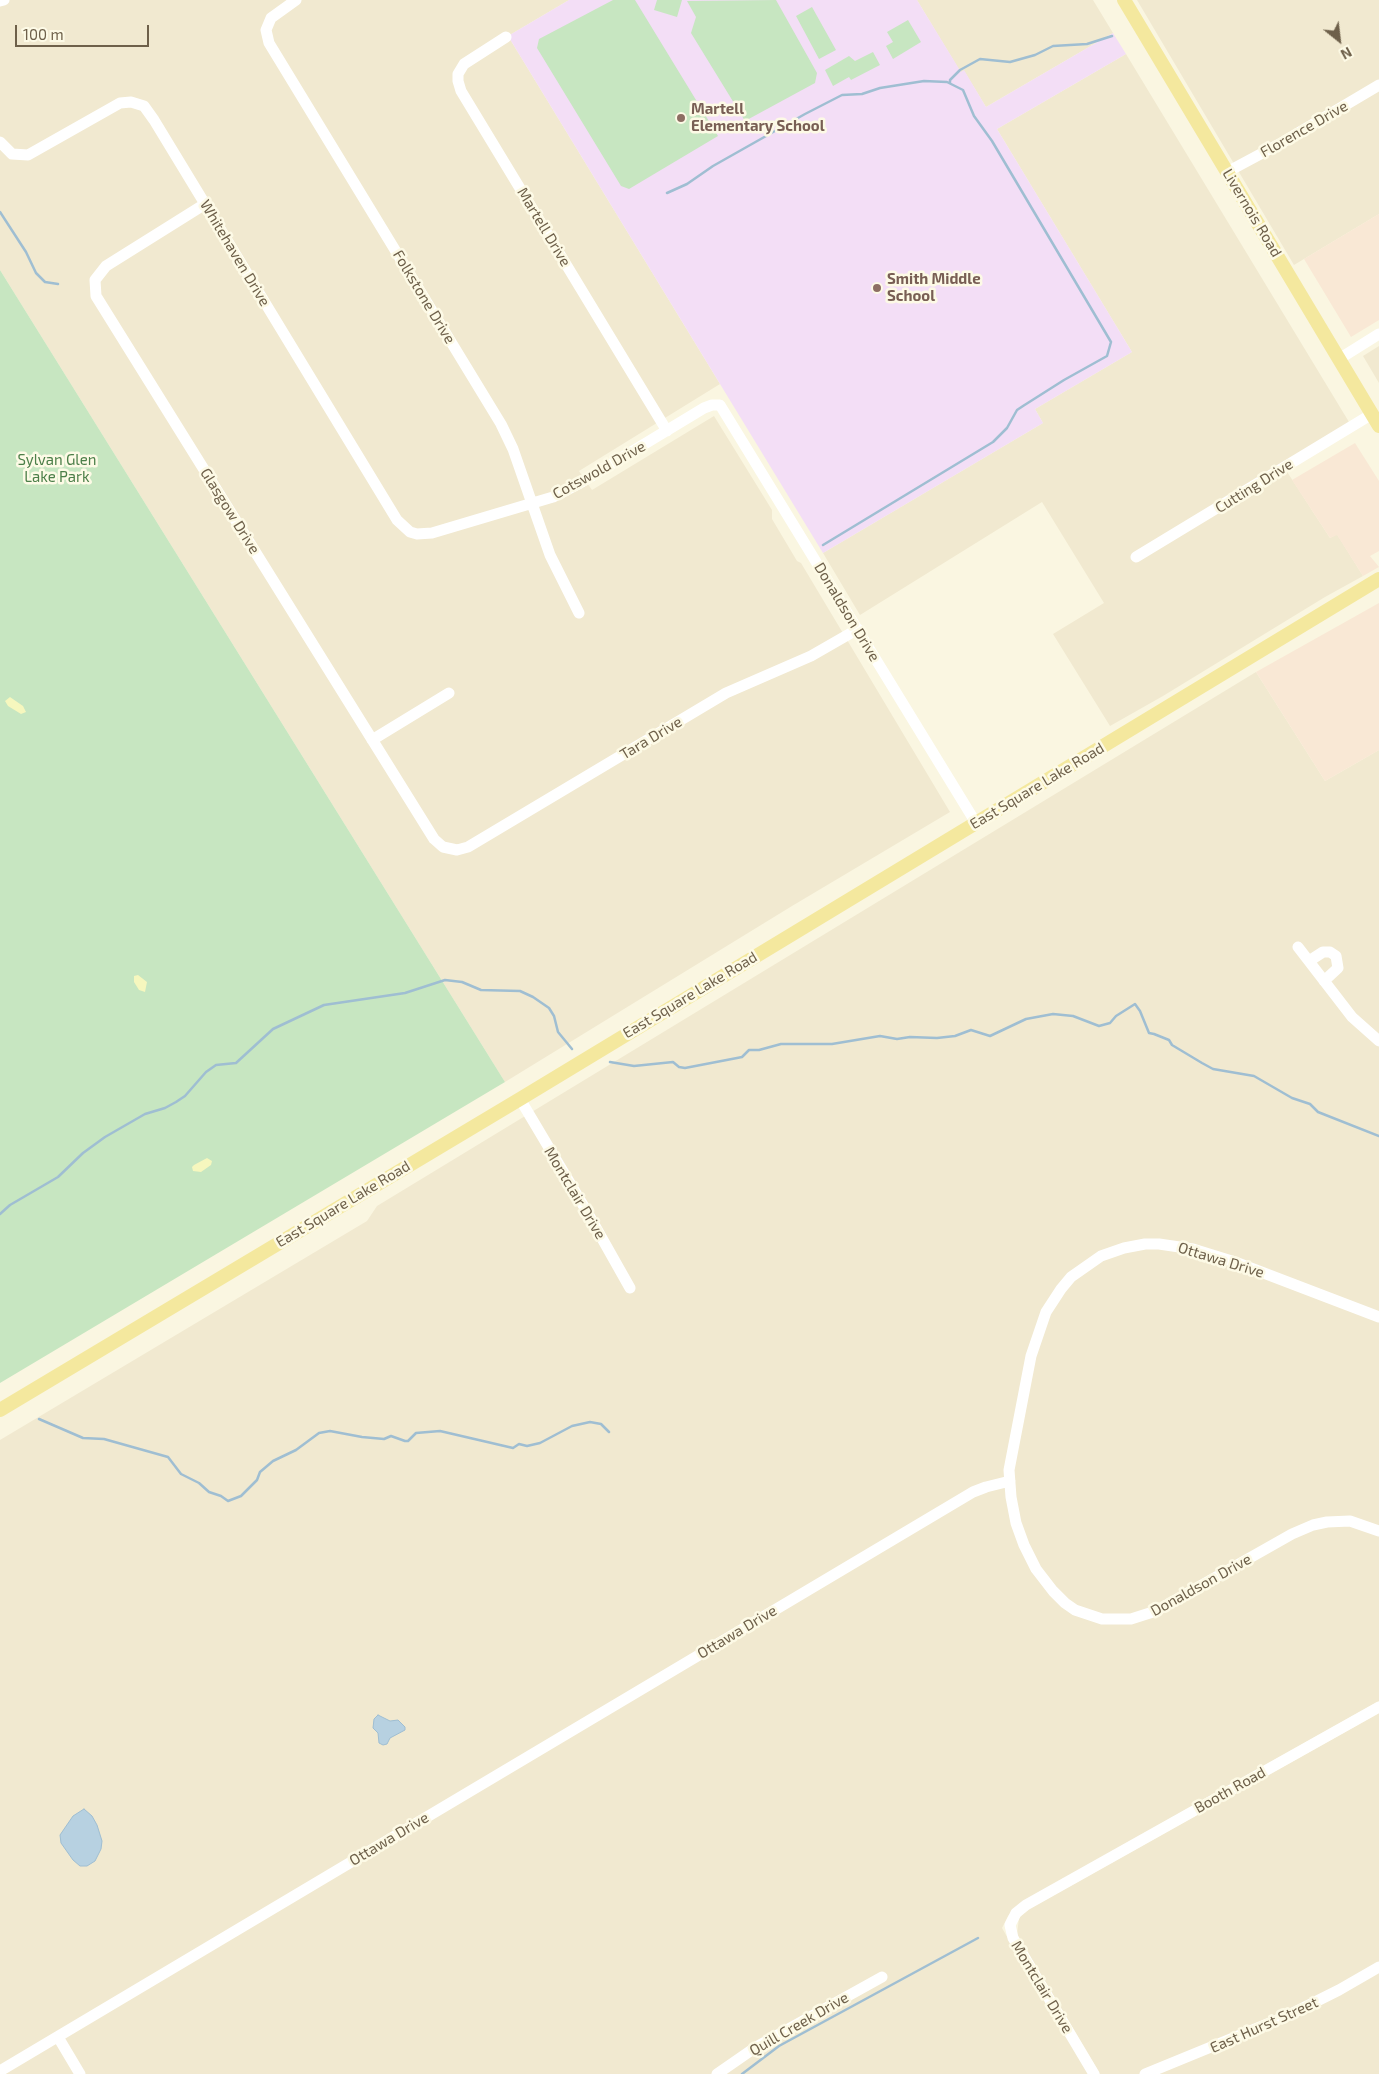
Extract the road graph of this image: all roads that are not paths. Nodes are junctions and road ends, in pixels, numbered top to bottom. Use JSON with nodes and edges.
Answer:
{"nodes":[{"id":1,"x":296,"y":0,"type":"edge"},
{"id":2,"x":1124,"y":0,"type":"edge"},
{"id":3,"x":506,"y":38,"type":"dead end"},
{"id":4,"x":1379,"y":85,"type":"edge"},
{"id":5,"x":0,"y":142,"type":"edge"},
{"id":6,"x":1227,"y":172,"type":"junction"},
{"id":7,"x":205,"y":204,"type":"junction"},
{"id":8,"x":1379,"y":334,"type":"edge"},
{"id":9,"x":1339,"y":359,"type":"junction"},
{"id":10,"x":716,"y":404,"type":"joint"},
{"id":11,"x":1375,"y":420,"type":"edge"},
{"id":12,"x":668,"y":431,"type":"junction"},
{"id":13,"x":531,"y":503,"type":"junction"},
{"id":14,"x":417,"y":534,"type":"joint"},
{"id":15,"x":1136,"y":557,"type":"dead end"},
{"id":16,"x":1379,"y":579,"type":"edge"},
{"id":17,"x":579,"y":613,"type":"dead end"},
{"id":18,"x":858,"y":629,"type":"junction"},
{"id":19,"x":449,"y":693,"type":"dead end"},
{"id":20,"x":372,"y":740,"type":"junction"},
{"id":21,"x":976,"y":823,"type":"junction"},
{"id":22,"x":448,"y":850,"type":"joint"},
{"id":23,"x":1298,"y":947,"type":"dead end"},
{"id":24,"x":1309,"y":961,"type":"junction"},
{"id":25,"x":1324,"y":981,"type":"junction"},
{"id":26,"x":1379,"y":1041,"type":"edge"},
{"id":27,"x":520,"y":1099,"type":"junction"},
{"id":28,"x":630,"y":1288,"type":"dead end"},
{"id":29,"x":1379,"y":1317,"type":"edge"},
{"id":30,"x":0,"y":1410,"type":"edge"},
{"id":31,"x":1010,"y":1481,"type":"junction"},
{"id":32,"x":1379,"y":1530,"type":"edge"},
{"id":33,"x":1379,"y":1707,"type":"edge"},
{"id":34,"x":1082,"y":1873,"type":"joint"},
{"id":35,"x":1379,"y":1967,"type":"edge"},
{"id":36,"x":882,"y":1977,"type":"dead end"},
{"id":37,"x":58,"y":2037,"type":"junction"},
{"id":38,"x":0,"y":2071,"type":"edge"},
{"id":39,"x":80,"y":2074,"type":"edge"},
{"id":40,"x":717,"y":2074,"type":"edge"},
{"id":41,"x":1094,"y":2074,"type":"edge"},
{"id":42,"x":1146,"y":2074,"type":"edge"}],
"edges":[{"from":1,"to":13,"type":"street","name":"Folkstone Drive"},
{"from":2,"to":6,"type":"main road","name":"Livernois Road"},
{"from":3,"to":12,"type":"street","name":"Martell Drive"},
{"from":4,"to":6,"type":"street","name":"Florence Drive"},
{"from":5,"to":7,"type":"street","name":"Whitehaven Drive"},
{"from":6,"to":9,"type":"main road","name":"Livernois Road"},
{"from":7,"to":14,"type":"street","name":"Whitehaven Drive"},
{"from":7,"to":20,"type":"street","name":"Glasgow Drive"},
{"from":8,"to":9,"type":"street"},
{"from":9,"to":11,"type":"main road","name":"Livernois Road"},
{"from":10,"to":12,"type":"street","name":"Cotswold Drive"},
{"from":10,"to":18,"type":"street","name":"Donaldson Drive"},
{"from":11,"to":15,"type":"street","name":"Cutting Drive"},
{"from":12,"to":13,"type":"street","name":"Cotswold Drive"},
{"from":13,"to":14,"type":"street","name":"Cotswold Drive"},
{"from":13,"to":17,"type":"street","name":"Folkstone Drive"},
{"from":16,"to":21,"type":"main road","name":"East Square Lake Road"},
{"from":18,"to":21,"type":"street","name":"Donaldson Drive"},
{"from":18,"to":22,"type":"street","name":"Tara Drive"},
{"from":19,"to":20,"type":"street"},
{"from":20,"to":22,"type":"street","name":"Glasgow Drive"},
{"from":21,"to":27,"type":"main road","name":"East Square Lake Road"},
{"from":23,"to":24,"type":"street"},
{"from":24,"to":25,"type":"street"},
{"from":24,"to":25,"type":"street"},
{"from":25,"to":26,"type":"street"},
{"from":27,"to":28,"type":"street","name":"Montclair Drive"},
{"from":27,"to":30,"type":"main road","name":"East Square Lake Road"},
{"from":29,"to":31,"type":"street","name":"Ottawa Drive"},
{"from":31,"to":32,"type":"street","name":"Donaldson Drive"},
{"from":31,"to":37,"type":"street","name":"Ottawa Drive"},
{"from":33,"to":34,"type":"street","name":"Booth Road"},
{"from":34,"to":41,"type":"street","name":"Montclair Drive"},
{"from":35,"to":42,"type":"street","name":"East Hurst Street"},
{"from":36,"to":40,"type":"street","name":"Quill Creek Drive"},
{"from":37,"to":38,"type":"street","name":"Ottawa Drive"},
{"from":37,"to":39,"type":"street"}]}
